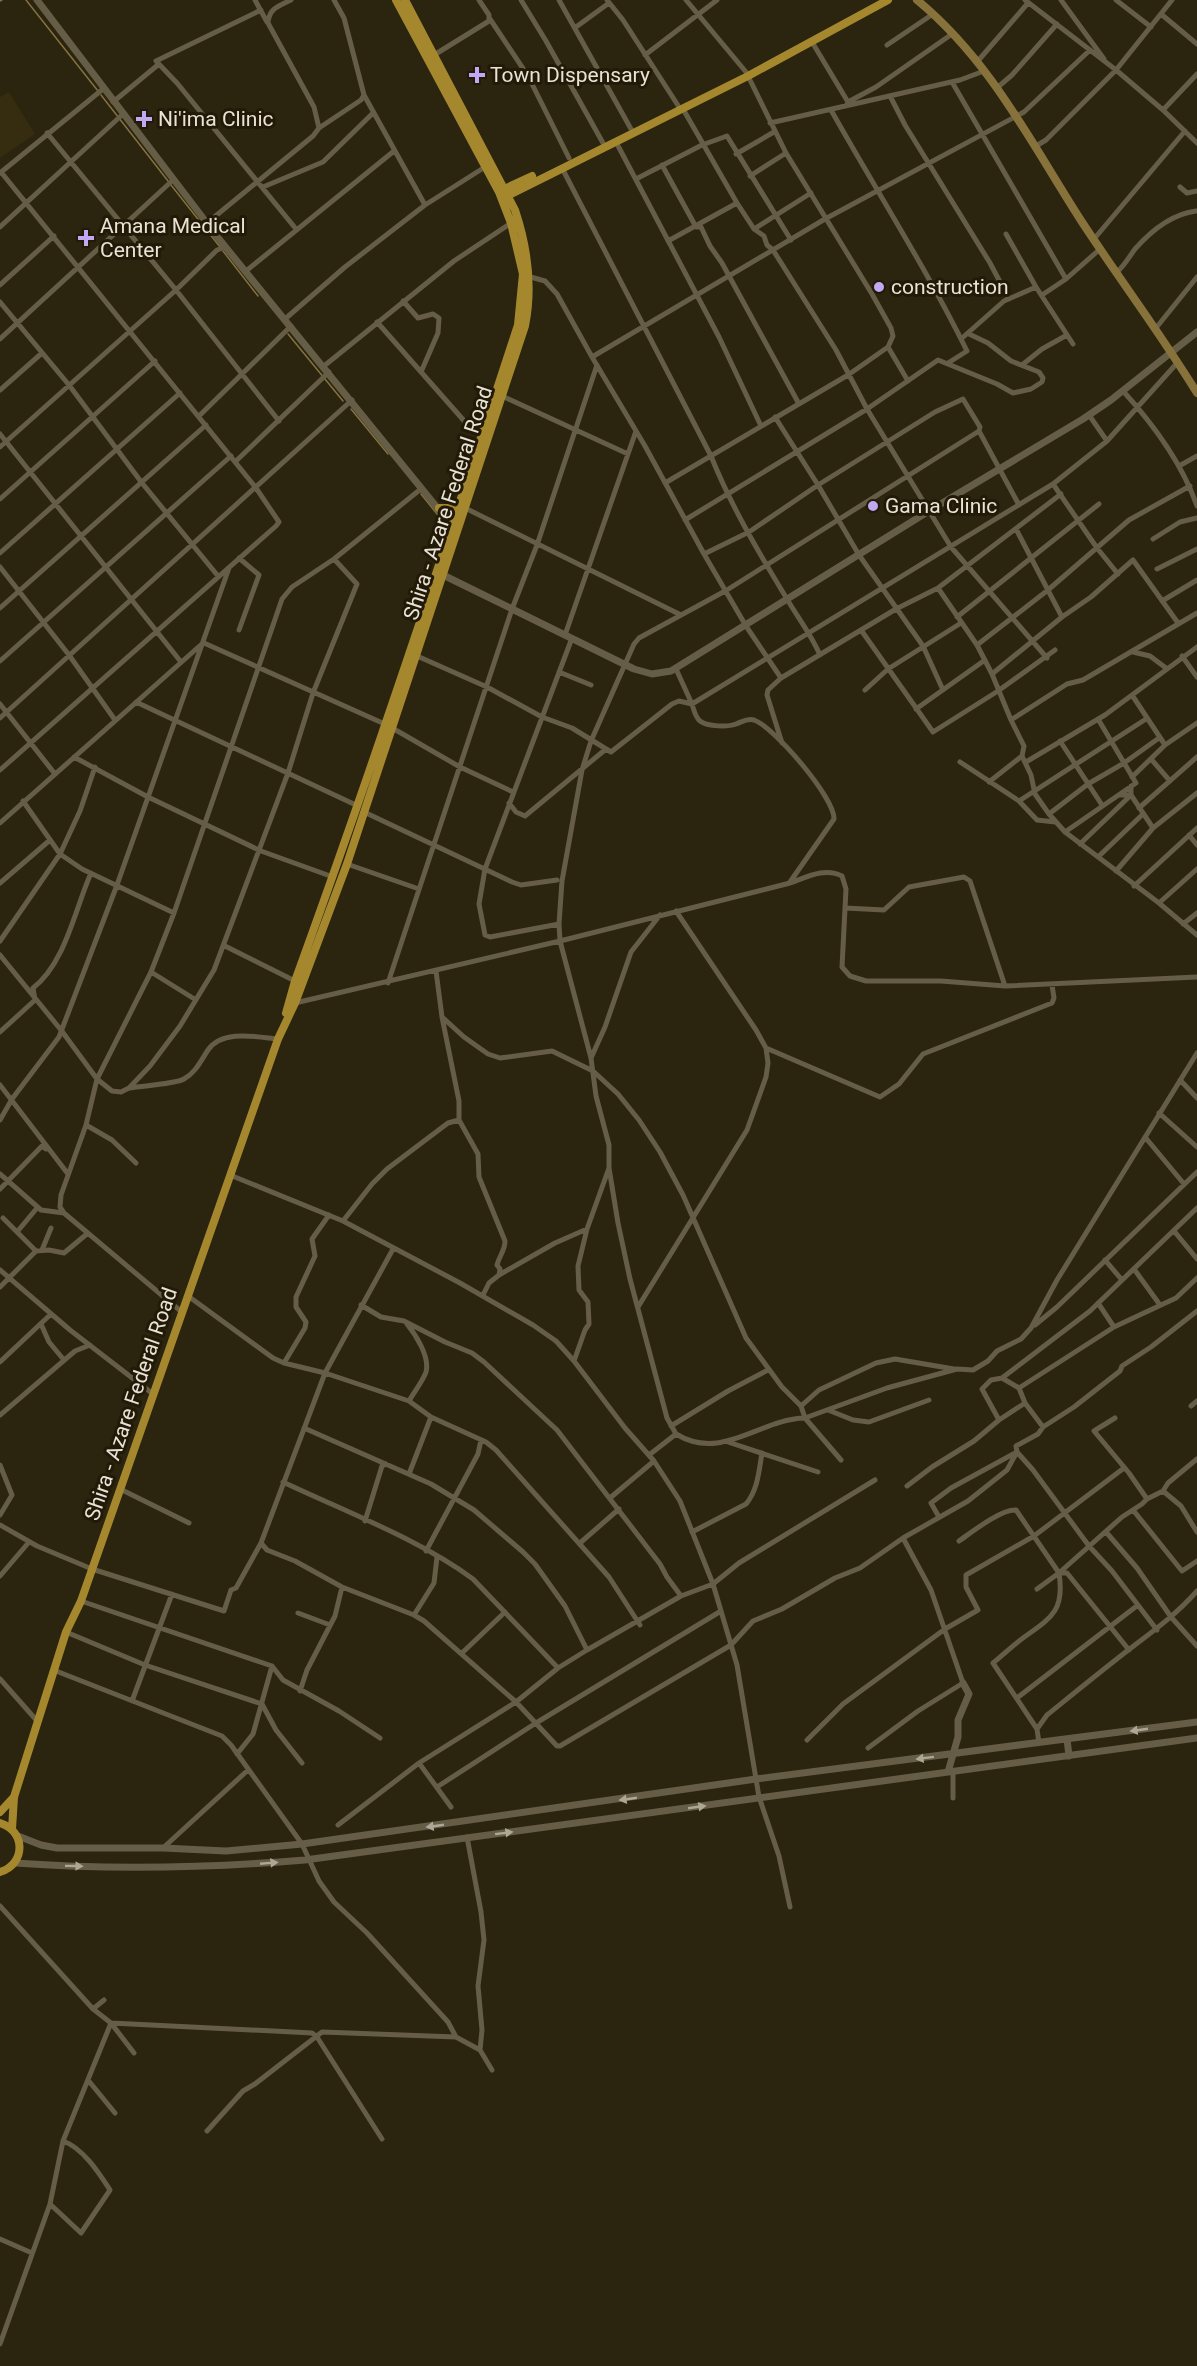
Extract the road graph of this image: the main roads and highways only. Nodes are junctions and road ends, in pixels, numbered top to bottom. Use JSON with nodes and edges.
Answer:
{"nodes":[{"id":1,"x":396,"y":0,"type":"edge"},
{"id":2,"x":405,"y":0,"type":"edge"},
{"id":3,"x":877,"y":0,"type":"edge"},
{"id":4,"x":888,"y":0,"type":"edge"},
{"id":5,"x":916,"y":0,"type":"edge"},
{"id":6,"x":413,"y":24,"type":"junction"},
{"id":7,"x":747,"y":74,"type":"junction"},
{"id":8,"x":681,"y":108,"type":"junction"},
{"id":9,"x":498,"y":176,"type":"junction"},
{"id":10,"x":523,"y":184,"type":"junction"},
{"id":11,"x":503,"y":194,"type":"junction"},
{"id":12,"x":515,"y":210,"type":"junction"},
{"id":13,"x":526,"y":276,"type":"junction"},
{"id":14,"x":1197,"y":393,"type":"edge"},
{"id":15,"x":463,"y":505,"type":"junction"},
{"id":16,"x":439,"y":507,"type":"road end"},
{"id":17,"x":390,"y":727,"type":"junction"},
{"id":18,"x":361,"y":809,"type":"junction"},
{"id":19,"x":284,"y":1025,"type":"junction"},
{"id":20,"x":14,"y":1797,"type":"junction"},
{"id":21,"x":0,"y":1812,"type":"edge"},
{"id":22,"x":0,"y":1823,"type":"edge"},
{"id":23,"x":15,"y":1832,"type":"junction"},
{"id":24,"x":0,"y":1872,"type":"edge"}],
"edges":[{"from":1,"to":6,"type":"main road","name":"Shira - Azare Federal Road"},
{"from":2,"to":6,"type":"main road","name":"Shira - Azare Federal Road"},
{"from":3,"to":7,"type":"main road"},
{"from":4,"to":7,"type":"main road"},
{"from":5,"to":14,"type":"main road"},
{"from":6,"to":9,"type":"main road","name":"Shira - Azare Federal Road"},
{"from":6,"to":11,"type":"main road","name":"Shira - Azare Federal Road"},
{"from":7,"to":8,"type":"main road"},
{"from":8,"to":10,"type":"main road"},
{"from":8,"to":10,"type":"main road"},
{"from":9,"to":10,"type":"main road"},
{"from":9,"to":11,"type":"main road","name":"Shira - Azare Federal Road"},
{"from":10,"to":11,"type":"main road"},
{"from":10,"to":12,"type":"main road"},
{"from":11,"to":12,"type":"main road","name":"Shira - Azare Federal Road"},
{"from":11,"to":13,"type":"main road","name":"Shira - Azare Federal Road"},
{"from":12,"to":13,"type":"main road","name":"Shira - Azare Federal Road"},
{"from":13,"to":15,"type":"main road","name":"Shira - Azare Federal Road"},
{"from":13,"to":15,"type":"main road","name":"Shira - Azare Federal Road"},
{"from":15,"to":16,"type":"main road"},
{"from":15,"to":17,"type":"main road","name":"Shira - Azare Federal Road"},
{"from":15,"to":17,"type":"main road","name":"Shira - Azare Federal Road"},
{"from":17,"to":18,"type":"main road","name":"Shira - Azare Federal Road"},
{"from":18,"to":19,"type":"main road","name":"Shira - Azare Federal Road"},
{"from":18,"to":19,"type":"main road","name":"Shira - Azare Federal Road"},
{"from":19,"to":20,"type":"main road","name":"Shira - Azare Federal Road"},
{"from":20,"to":21,"type":"main road","name":"Shira - Azare Federal Road"},
{"from":20,"to":23,"type":"main road","name":"Shira - Azare Federal Road"},
{"from":22,"to":23,"type":"main road"},
{"from":23,"to":24,"type":"main road","name":"Shira - Azare Federal Road"}]}
